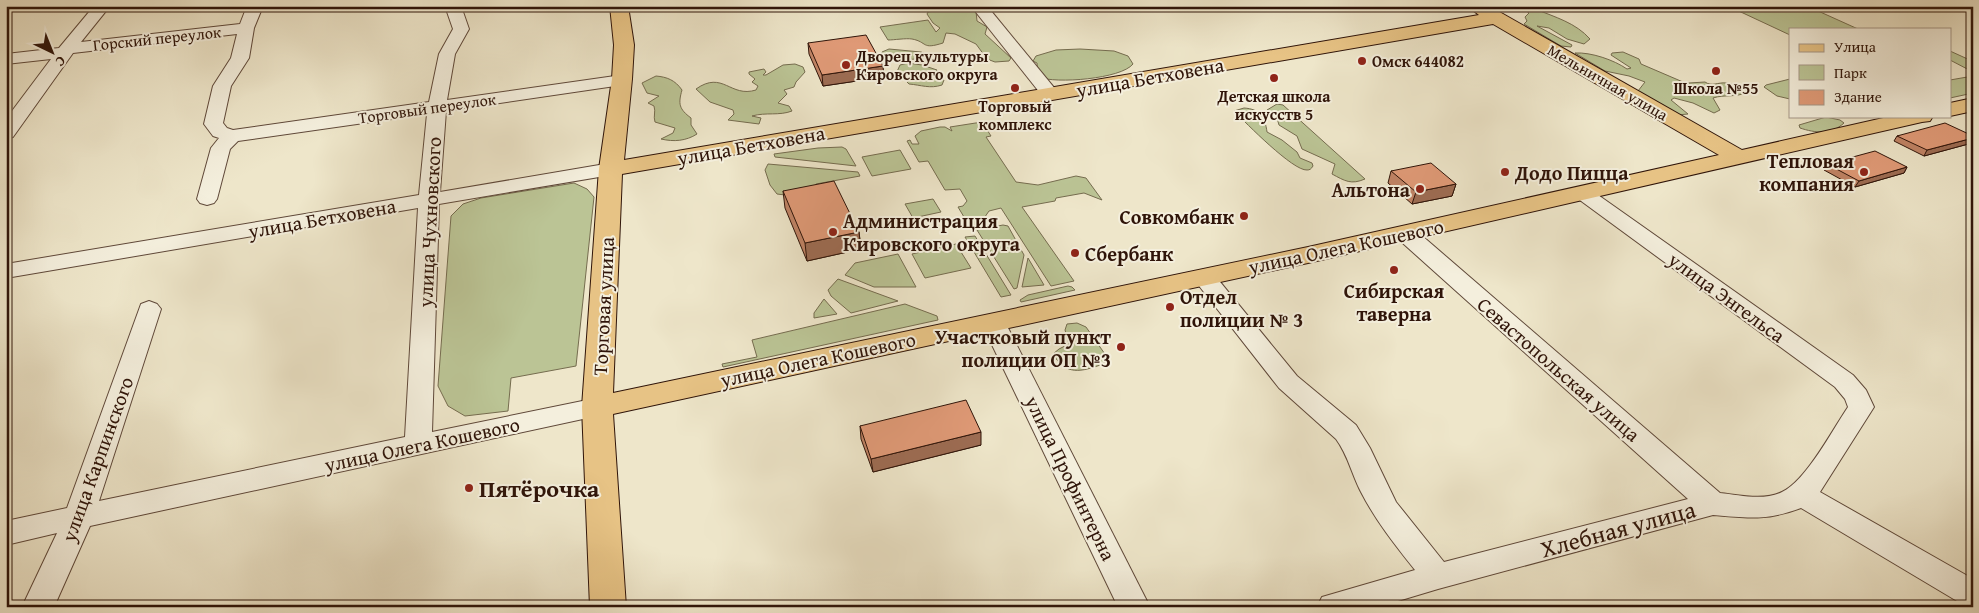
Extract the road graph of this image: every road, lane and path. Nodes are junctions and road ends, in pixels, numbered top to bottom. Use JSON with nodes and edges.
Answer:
{"nodes":[{"id":1,"x":102,"y":6,"type":"edge"},
{"id":2,"x":255,"y":6,"type":"edge"},
{"id":3,"x":452,"y":6,"type":"edge"},
{"id":4,"x":619,"y":6,"type":"edge"},
{"id":5,"x":979,"y":6,"type":"edge"},
{"id":6,"x":1477,"y":6,"type":"edge"},
{"id":7,"x":1496,"y":18,"type":"junction"},
{"id":8,"x":246,"y":28,"type":"junction"},
{"id":9,"x":66,"y":51,"type":"junction"},
{"id":10,"x":6,"y":59,"type":"edge"},
{"id":11,"x":622,"y":80,"type":"junction"},
{"id":12,"x":1050,"y":94,"type":"junction"},
{"id":13,"x":1973,"y":104,"type":"edge"},
{"id":14,"x":437,"y":106,"type":"junction"},
{"id":15,"x":1952,"y":109,"type":"edge"},
{"id":16,"x":1913,"y":118,"type":"edge"},
{"id":17,"x":6,"y":134,"type":"edge"},
{"id":18,"x":232,"y":136,"type":"junction"},
{"id":19,"x":1740,"y":158,"type":"junction"},
{"id":20,"x":611,"y":169,"type":"junction"},
{"id":21,"x":1584,"y":194,"type":"junction"},
{"id":22,"x":207,"y":199,"type":"dead end"},
{"id":23,"x":429,"y":200,"type":"junction"},
{"id":24,"x":1405,"y":233,"type":"junction"},
{"id":25,"x":6,"y":271,"type":"edge"},
{"id":26,"x":1204,"y":277,"type":"junction"},
{"id":27,"x":149,"y":309,"type":"dead end"},
{"id":28,"x":993,"y":322,"type":"junction"},
{"id":29,"x":597,"y":407,"type":"junction"},
{"id":30,"x":1861,"y":407,"type":"joint"},
{"id":31,"x":418,"y":444,"type":"junction"},
{"id":32,"x":1801,"y":494,"type":"junction"},
{"id":33,"x":1713,"y":504,"type":"junction"},
{"id":34,"x":79,"y":517,"type":"junction"},
{"id":35,"x":6,"y":533,"type":"edge"},
{"id":36,"x":1438,"y":576,"type":"junction"},
{"id":37,"x":1973,"y":595,"type":"edge"},
{"id":38,"x":38,"y":607,"type":"edge"},
{"id":39,"x":608,"y":607,"type":"edge"},
{"id":40,"x":1134,"y":607,"type":"edge"},
{"id":41,"x":1333,"y":607,"type":"edge"}],
"edges":[{"from":1,"to":9,"type":"street"},
{"from":2,"to":8,"type":"street"},
{"from":3,"to":14,"type":"street","name":"улица Чухновского"},
{"from":4,"to":11,"type":"main road","name":"Торговая улица"},
{"from":5,"to":12,"type":"street"},
{"from":6,"to":7,"type":"main road","name":"Мельничная улица"},
{"from":7,"to":12,"type":"main road","name":"улица Бетховена"},
{"from":7,"to":19,"type":"main road","name":"Мельничная улица"},
{"from":8,"to":9,"type":"street","name":"Горский переулок"},
{"from":8,"to":18,"type":"street"},
{"from":9,"to":10,"type":"street","name":"Горский переулок"},
{"from":9,"to":17,"type":"street"},
{"from":11,"to":14,"type":"street","name":"Торговый переулок"},
{"from":11,"to":20,"type":"main road","name":"Торговая улица"},
{"from":12,"to":20,"type":"main road","name":"улица Бетховена"},
{"from":13,"to":15,"type":"main road"},
{"from":14,"to":18,"type":"street","name":"Торговый переулок"},
{"from":14,"to":23,"type":"street","name":"улица Чухновского"},
{"from":16,"to":19,"type":"main road","name":"улица Олега Кошевого"},
{"from":18,"to":22,"type":"street"},
{"from":19,"to":21,"type":"main road","name":"улица Олега Кошевого"},
{"from":20,"to":23,"type":"street","name":"улица Бетховена"},
{"from":20,"to":29,"type":"main road","name":"Торговая улица"},
{"from":21,"to":24,"type":"main road","name":"улица Олега Кошевого"},
{"from":21,"to":30,"type":"street","name":"улица Энгельса"},
{"from":23,"to":25,"type":"street","name":"улица Бетховена"},
{"from":23,"to":31,"type":"street","name":"улица Чухновского"},
{"from":24,"to":26,"type":"main road","name":"улица Олега Кошевого"},
{"from":24,"to":33,"type":"street","name":"Севастопольская улица"},
{"from":26,"to":28,"type":"main road","name":"улица Олега Кошевого"},
{"from":26,"to":36,"type":"street"},
{"from":27,"to":34,"type":"street","name":"улица Карпинского"},
{"from":28,"to":29,"type":"main road","name":"улица Олега Кошевого"},
{"from":28,"to":40,"type":"street","name":"улица Профинтерна"},
{"from":29,"to":31,"type":"street","name":"улица Олега Кошевого"},
{"from":29,"to":39,"type":"main road","name":"Торговая улица"},
{"from":30,"to":32,"type":"street","name":"Хлебная улица"},
{"from":31,"to":34,"type":"street","name":"улица Олега Кошевого"},
{"from":32,"to":33,"type":"street","name":"Хлебная улица"},
{"from":32,"to":37,"type":"street"},
{"from":33,"to":36,"type":"street","name":"Хлебная улица"},
{"from":34,"to":35,"type":"street","name":"улица Олега Кошевого"},
{"from":34,"to":38,"type":"street","name":"улица Карпинского"},
{"from":36,"to":41,"type":"street","name":"Хлебная улица"}]}
